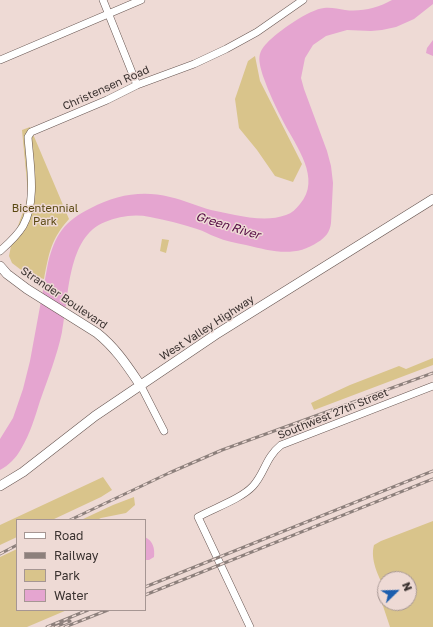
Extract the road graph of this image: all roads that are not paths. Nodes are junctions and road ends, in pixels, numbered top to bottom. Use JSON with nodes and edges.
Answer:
{"nodes":[{"id":1,"x":103,"y":0,"type":"edge"},
{"id":2,"x":141,"y":0,"type":"edge"},
{"id":3,"x":303,"y":0,"type":"edge"},
{"id":4,"x":108,"y":14,"type":"junction"},
{"id":5,"x":0,"y":60,"type":"edge"},
{"id":6,"x":137,"y":84,"type":"junction"},
{"id":7,"x":433,"y":199,"type":"edge"},
{"id":8,"x":0,"y":251,"type":"edge"},
{"id":9,"x":0,"y":266,"type":"edge"},
{"id":10,"x":141,"y":386,"type":"junction"},
{"id":11,"x":433,"y":386,"type":"edge"},
{"id":12,"x":164,"y":431,"type":"dead end"},
{"id":13,"x":0,"y":486,"type":"edge"},
{"id":14,"x":250,"y":627,"type":"edge"}],
"edges":[{"from":1,"to":4,"type":"street"},
{"from":2,"to":4,"type":"street"},
{"from":3,"to":6,"type":"street","name":"Christensen Road"},
{"from":4,"to":5,"type":"street"},
{"from":4,"to":6,"type":"street"},
{"from":6,"to":8,"type":"street","name":"Christensen Road"},
{"from":7,"to":10,"type":"main road","name":"West Valley Highway"},
{"from":9,"to":10,"type":"main road","name":"Strander Boulevard"},
{"from":10,"to":12,"type":"street","name":"Strander Boulevard"},
{"from":10,"to":13,"type":"main road","name":"West Valley Highway"},
{"from":11,"to":14,"type":"street","name":"Southwest 27th Street"}]}
